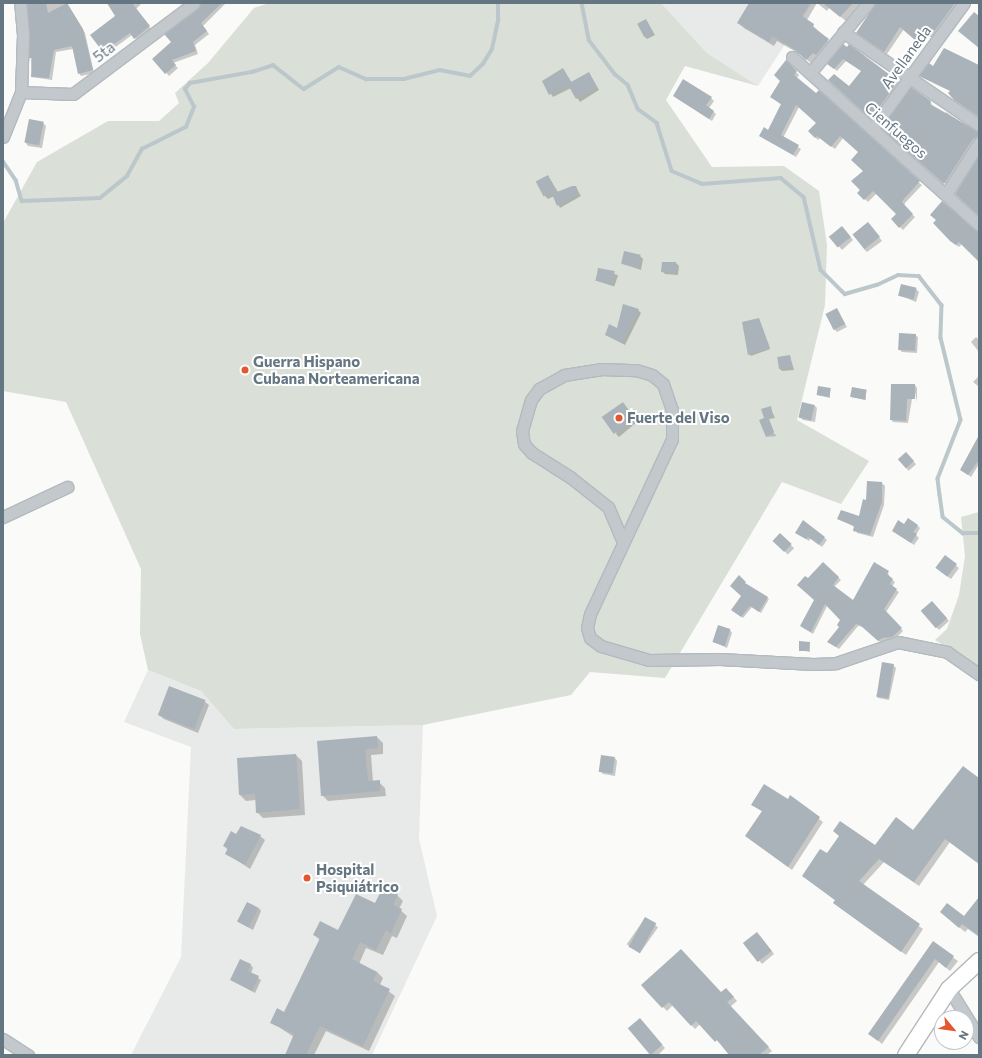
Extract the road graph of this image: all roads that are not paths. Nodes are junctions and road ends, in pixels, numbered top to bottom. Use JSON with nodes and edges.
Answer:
{"nodes":[{"id":1,"x":20,"y":3,"type":"edge"},
{"id":2,"x":194,"y":3,"type":"edge"},
{"id":3,"x":868,"y":3,"type":"edge"},
{"id":4,"x":964,"y":3,"type":"edge"},
{"id":5,"x":843,"y":32,"type":"junction"},
{"id":6,"x":792,"y":57,"type":"dead end"},
{"id":7,"x":810,"y":72,"type":"junction"},
{"id":8,"x":909,"y":79,"type":"junction"},
{"id":9,"x":21,"y":92,"type":"junction"},
{"id":10,"x":979,"y":125,"type":"edge"},
{"id":11,"x":872,"y":129,"type":"junction"},
{"id":12,"x":3,"y":137,"type":"edge"},
{"id":13,"x":979,"y":143,"type":"edge"},
{"id":14,"x":946,"y":194,"type":"junction"},
{"id":15,"x":979,"y":225,"type":"edge"},
{"id":16,"x":67,"y":487,"type":"dead end"},
{"id":17,"x":3,"y":517,"type":"edge"},
{"id":18,"x":623,"y":542,"type":"junction"},
{"id":19,"x":979,"y":674,"type":"edge"},
{"id":20,"x":979,"y":961,"type":"edge"},
{"id":21,"x":948,"y":989,"type":"junction"},
{"id":22,"x":979,"y":1037,"type":"edge"},
{"id":23,"x":3,"y":1039,"type":"edge"},
{"id":24,"x":28,"y":1055,"type":"edge"},
{"id":25,"x":906,"y":1055,"type":"edge"}],
"edges":[{"from":1,"to":9,"type":"street"},
{"from":2,"to":9,"type":"street","name":"5ta"},
{"from":3,"to":5,"type":"street"},
{"from":4,"to":8,"type":"street","name":"Avellaneda"},
{"from":5,"to":7,"type":"street"},
{"from":5,"to":8,"type":"street"},
{"from":6,"to":7,"type":"street","name":"Cienfuegos"},
{"from":7,"to":11,"type":"street","name":"Cienfuegos"},
{"from":8,"to":10,"type":"street"},
{"from":8,"to":11,"type":"street","name":"Avellaneda"},
{"from":9,"to":12,"type":"street"},
{"from":11,"to":14,"type":"street","name":"Cienfuegos"},
{"from":13,"to":14,"type":"street"},
{"from":14,"to":15,"type":"street","name":"Cienfuegos"},
{"from":16,"to":17,"type":"street"},
{"from":18,"to":18,"type":"street"},
{"from":18,"to":19,"type":"street"},
{"from":20,"to":21,"type":"street"},
{"from":21,"to":22,"type":"street"},
{"from":21,"to":25,"type":"street"},
{"from":23,"to":24,"type":"street"}]}
